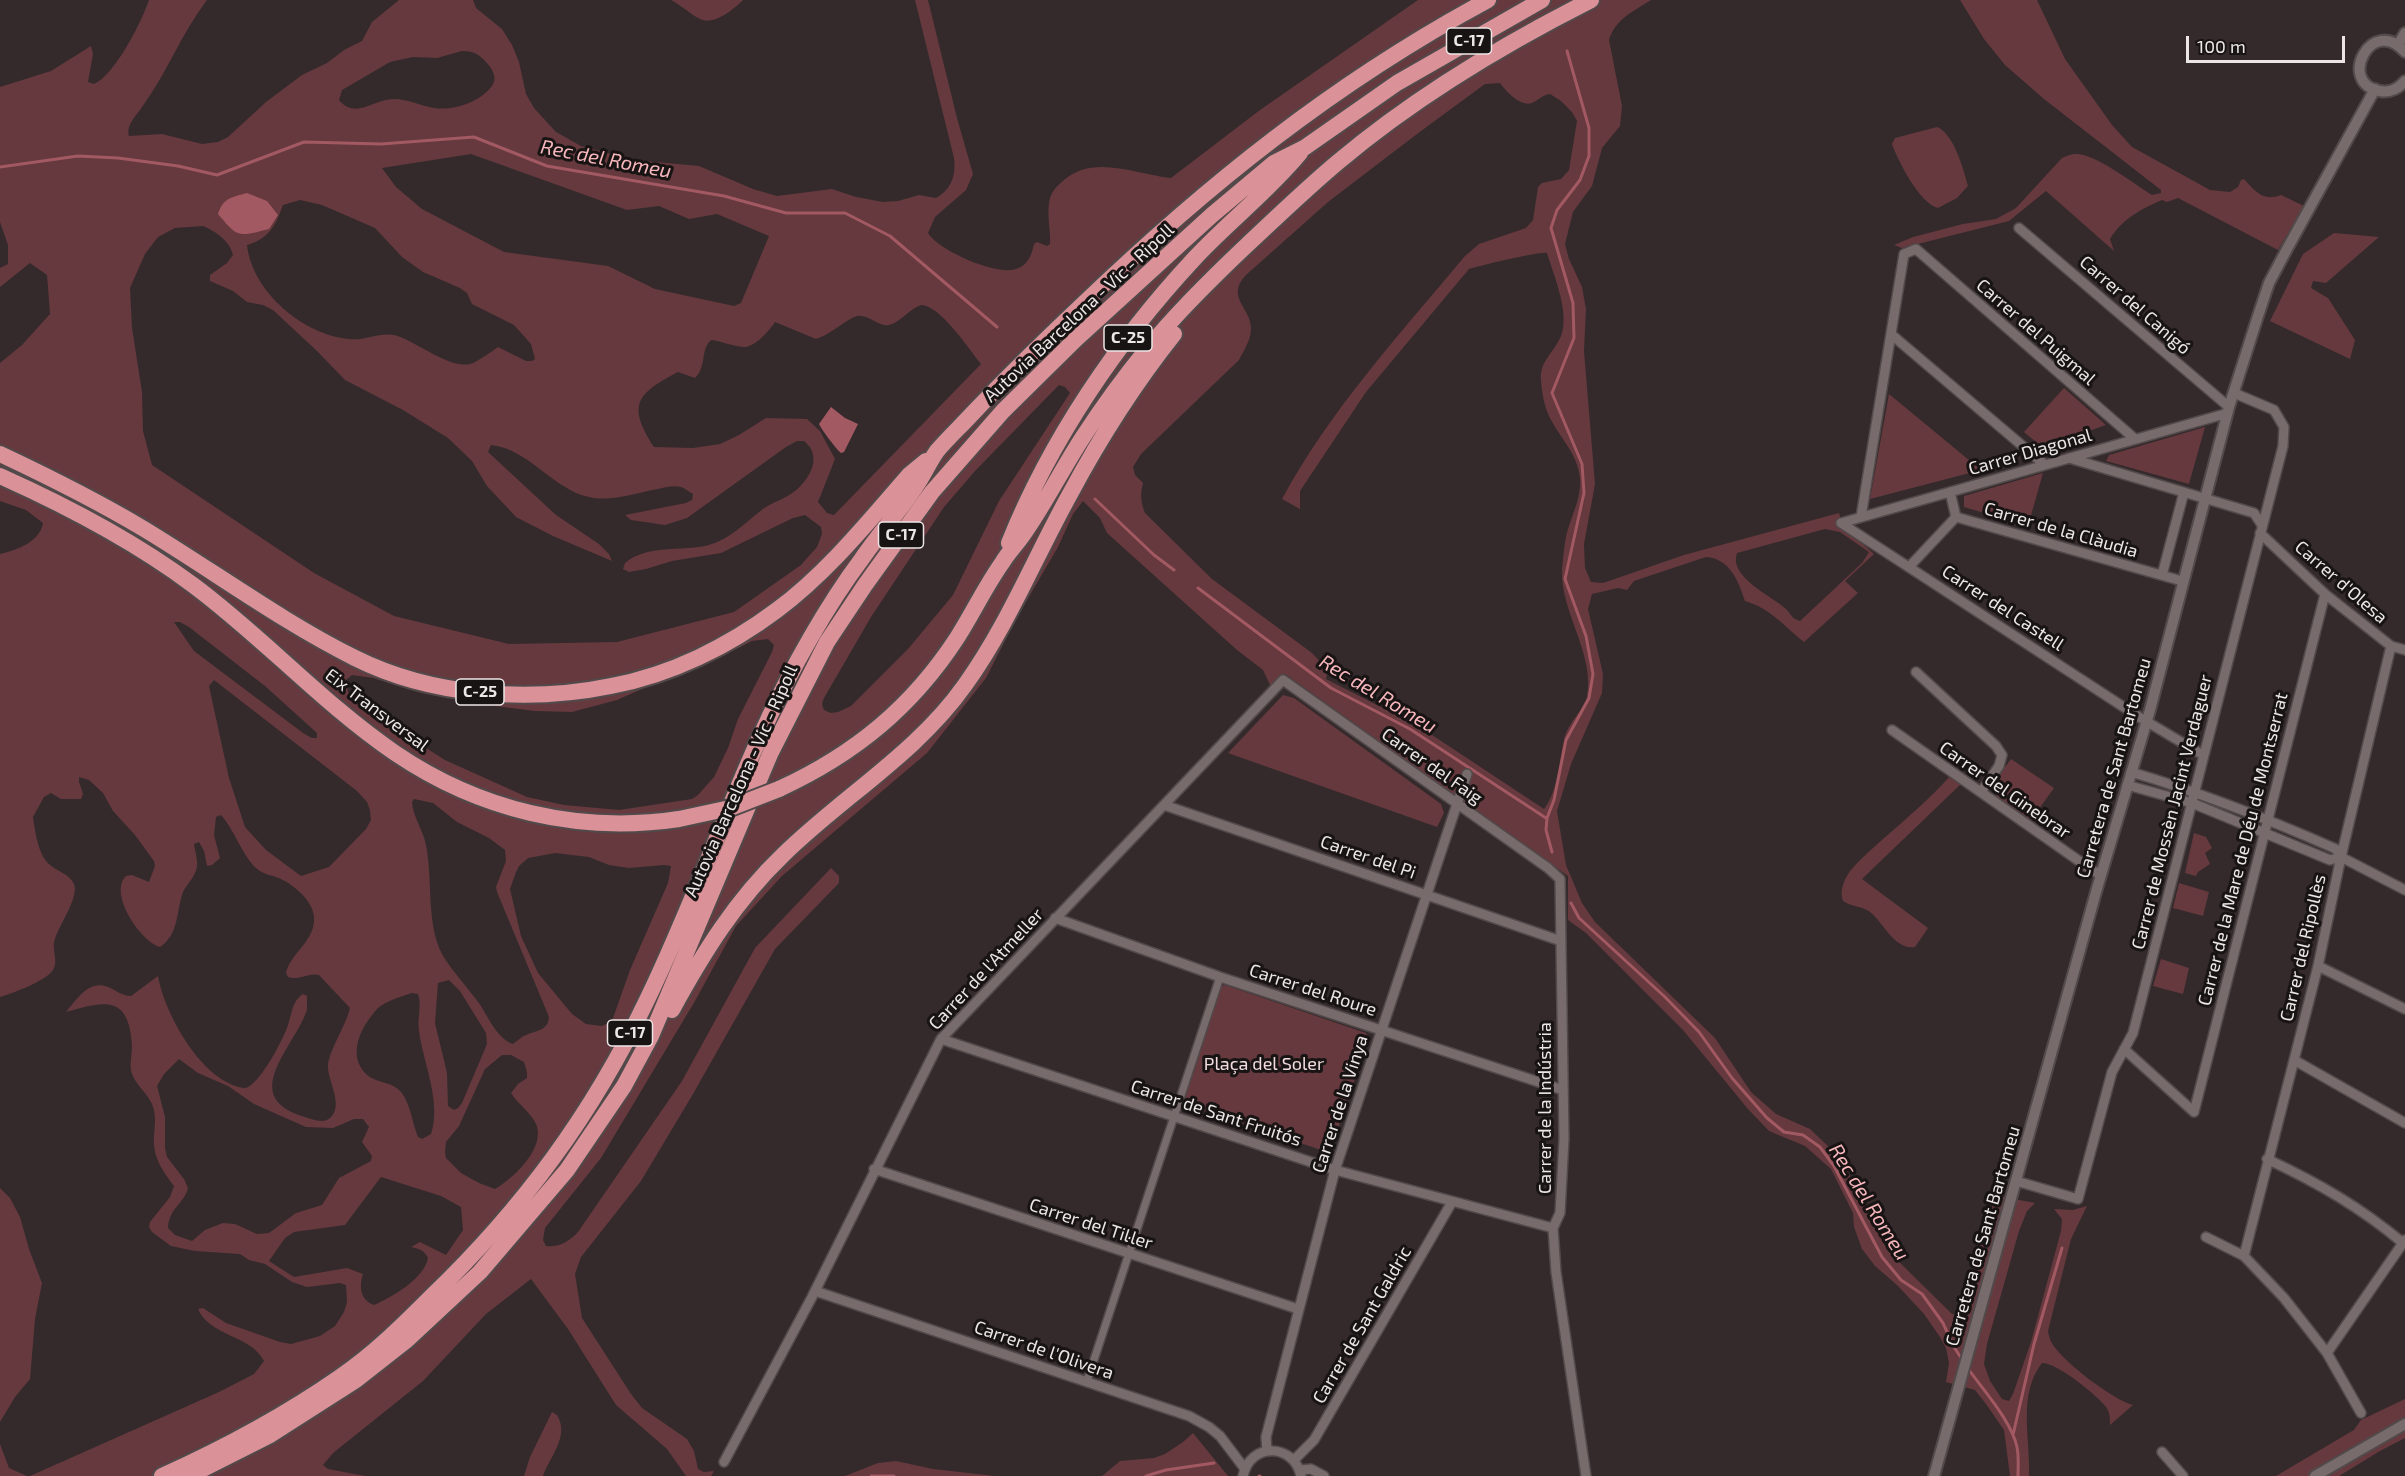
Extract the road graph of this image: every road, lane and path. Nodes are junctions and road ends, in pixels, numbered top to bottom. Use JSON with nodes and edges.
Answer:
{"nodes":[{"id":1,"x":1488,"y":0,"type":"edge"},
{"id":2,"x":1542,"y":0,"type":"edge"},
{"id":3,"x":1591,"y":0,"type":"edge"},
{"id":4,"x":2405,"y":33,"type":"edge"},
{"id":5,"x":2402,"y":48,"type":"edge"},
{"id":6,"x":2402,"y":87,"type":"edge"},
{"id":7,"x":2375,"y":89,"type":"junction"},
{"id":8,"x":1304,"y":148,"type":"junction"},
{"id":9,"x":2019,"y":228,"type":"dead end"},
{"id":10,"x":1239,"y":252,"type":"junction"},
{"id":11,"x":1892,"y":335,"type":"junction"},
{"id":12,"x":2234,"y":393,"type":"junction"},
{"id":13,"x":2229,"y":410,"type":"junction"},
{"id":14,"x":2135,"y":440,"type":"junction"},
{"id":15,"x":936,"y":453,"type":"junction"},
{"id":16,"x":0,"y":454,"type":"edge"},
{"id":17,"x":2069,"y":458,"type":"junction"},
{"id":18,"x":2045,"y":465,"type":"junction"},
{"id":19,"x":0,"y":476,"type":"edge"},
{"id":20,"x":1950,"y":492,"type":"junction"},
{"id":21,"x":2184,"y":492,"type":"junction"},
{"id":22,"x":2205,"y":498,"type":"junction"},
{"id":23,"x":1861,"y":517,"type":"junction"},
{"id":24,"x":1956,"y":517,"type":"junction"},
{"id":25,"x":1841,"y":523,"type":"joint"},
{"id":26,"x":2261,"y":529,"type":"junction"},
{"id":27,"x":1001,"y":563,"type":"junction"},
{"id":28,"x":1909,"y":567,"type":"junction"},
{"id":29,"x":2162,"y":575,"type":"junction"},
{"id":30,"x":2182,"y":581,"type":"junction"},
{"id":31,"x":2325,"y":594,"type":"junction"},
{"id":32,"x":2391,"y":646,"type":"junction"},
{"id":33,"x":2405,"y":650,"type":"edge"},
{"id":34,"x":1916,"y":672,"type":"dead end"},
{"id":35,"x":1283,"y":680,"type":"joint"},
{"id":36,"x":2146,"y":721,"type":"junction"},
{"id":37,"x":1892,"y":730,"type":"dead end"},
{"id":38,"x":2203,"y":754,"type":"junction"},
{"id":39,"x":2131,"y":772,"type":"junction"},
{"id":40,"x":1467,"y":774,"type":"dead end"},
{"id":41,"x":2127,"y":785,"type":"junction"},
{"id":42,"x":2195,"y":791,"type":"junction"},
{"id":43,"x":1981,"y":792,"type":"junction"},
{"id":44,"x":1456,"y":803,"type":"junction"},
{"id":45,"x":2192,"y":803,"type":"junction"},
{"id":46,"x":1164,"y":805,"type":"junction"},
{"id":47,"x":2267,"y":819,"type":"junction"},
{"id":48,"x":2265,"y":832,"type":"junction"},
{"id":49,"x":2341,"y":857,"type":"junction"},
{"id":50,"x":2101,"y":874,"type":"junction"},
{"id":51,"x":1560,"y":879,"type":"joint"},
{"id":52,"x":2405,"y":890,"type":"edge"},
{"id":53,"x":1427,"y":894,"type":"junction"},
{"id":54,"x":1055,"y":918,"type":"junction"},
{"id":55,"x":1561,"y":941,"type":"junction"},
{"id":56,"x":2318,"y":966,"type":"junction"},
{"id":57,"x":1220,"y":976,"type":"junction"},
{"id":58,"x":2405,"y":1009,"type":"edge"},
{"id":59,"x":1382,"y":1029,"type":"junction"},
{"id":60,"x":651,"y":1036,"type":"junction"},
{"id":61,"x":941,"y":1040,"type":"junction"},
{"id":62,"x":2124,"y":1049,"type":"junction"},
{"id":63,"x":2294,"y":1060,"type":"junction"},
{"id":64,"x":1563,"y":1090,"type":"junction"},
{"id":65,"x":1174,"y":1118,"type":"junction"},
{"id":66,"x":2405,"y":1123,"type":"edge"},
{"id":67,"x":2267,"y":1160,"type":"junction"},
{"id":68,"x":874,"y":1169,"type":"junction"},
{"id":69,"x":1335,"y":1170,"type":"junction"},
{"id":70,"x":2016,"y":1181,"type":"junction"},
{"id":71,"x":1452,"y":1202,"type":"junction"},
{"id":72,"x":1553,"y":1228,"type":"junction"},
{"id":73,"x":2206,"y":1237,"type":"dead end"},
{"id":74,"x":2404,"y":1242,"type":"edge"},
{"id":75,"x":1129,"y":1254,"type":"junction"},
{"id":76,"x":2244,"y":1256,"type":"junction"},
{"id":77,"x":814,"y":1290,"type":"junction"},
{"id":78,"x":1298,"y":1309,"type":"junction"},
{"id":79,"x":2326,"y":1353,"type":"junction"},
{"id":80,"x":1087,"y":1382,"type":"junction"},
{"id":81,"x":2361,"y":1413,"type":"dead end"},
{"id":82,"x":2405,"y":1424,"type":"edge"},
{"id":83,"x":1267,"y":1451,"type":"junction"},
{"id":84,"x":2162,"y":1452,"type":"dead end"},
{"id":85,"x":1294,"y":1460,"type":"junction"},
{"id":86,"x":724,"y":1462,"type":"dead end"},
{"id":87,"x":1244,"y":1472,"type":"edge"},
{"id":88,"x":1300,"y":1473,"type":"edge"},
{"id":89,"x":162,"y":1476,"type":"edge"},
{"id":90,"x":189,"y":1476,"type":"edge"},
{"id":91,"x":1324,"y":1476,"type":"edge"},
{"id":92,"x":1586,"y":1476,"type":"edge"},
{"id":93,"x":1934,"y":1476,"type":"edge"},
{"id":94,"x":2183,"y":1476,"type":"edge"},
{"id":95,"x":2314,"y":1476,"type":"edge"}],
"edges":[{"from":1,"to":15,"type":"highway","name":"Autovia Barcelona - Vic - Ripoll","number":"C-17"},
{"from":2,"to":8,"type":"highway","name":"Autovia Barcelona - Vic - Ripoll","number":"C-17"},
{"from":3,"to":10,"type":"highway"},
{"from":4,"to":5,"type":"street"},
{"from":5,"to":7,"type":"street"},
{"from":6,"to":7,"type":"street"},
{"from":7,"to":12,"type":"street","name":"Carretera de Sant Bartomeu"},
{"from":8,"to":27,"type":"highway","number":"C-25"},
{"from":8,"to":60,"type":"highway","name":"Autovia Barcelona - Vic - Ripoll","number":"C-17"},
{"from":9,"to":13,"type":"street","name":"Carrer del Canigó"},
{"from":10,"to":27,"type":"highway"},
{"from":10,"to":60,"type":"highway"},
{"from":11,"to":14,"type":"street","name":"Carrer del Puigmal"},
{"from":11,"to":18,"type":"street"},
{"from":11,"to":23,"type":"street"},
{"from":12,"to":13,"type":"street","name":"Carretera de Sant Bartomeu"},
{"from":12,"to":26,"type":"street","name":"Carrer de Mossèn Jacint Verdaguer"},
{"from":13,"to":14,"type":"street","name":"Carrer Diagonal"},
{"from":13,"to":22,"type":"street","name":"Carretera de Sant Bartomeu"},
{"from":14,"to":17,"type":"street","name":"Carrer Diagonal"},
{"from":15,"to":16,"type":"highway","number":"C-25"},
{"from":15,"to":89,"type":"highway","name":"Autovia Barcelona - Vic - Ripoll","number":"C-17"},
{"from":17,"to":18,"type":"street","name":"Carrer Diagonal"},
{"from":17,"to":21,"type":"street","name":"Carrer d'Olesa"},
{"from":18,"to":20,"type":"street","name":"Carrer Diagonal"},
{"from":19,"to":27,"type":"highway","name":"Eix Transversal","number":"C-25","bridge":true},
{"from":20,"to":23,"type":"street","name":"Carrer Diagonal"},
{"from":20,"to":24,"type":"street","name":"Carrer de la Clàudia"},
{"from":21,"to":22,"type":"street","name":"Carrer d'Olesa"},
{"from":21,"to":29,"type":"street"},
{"from":22,"to":26,"type":"street","name":"Carrer d'Olesa"},
{"from":22,"to":30,"type":"street","name":"Carretera de Sant Bartomeu"},
{"from":23,"to":25,"type":"street","name":"Carrer Diagonal"},
{"from":24,"to":28,"type":"street"},
{"from":24,"to":29,"type":"street","name":"Carrer de la Clàudia"},
{"from":25,"to":28,"type":"street","name":"Carrer del Castell"},
{"from":26,"to":31,"type":"street","name":"Carrer d'Olesa"},
{"from":26,"to":38,"type":"street","name":"Carrer de Mossèn Jacint Verdaguer"},
{"from":28,"to":36,"type":"street","name":"Carrer del Castell"},
{"from":29,"to":30,"type":"street","name":"Carrer de la Clàudia"},
{"from":30,"to":36,"type":"street","name":"Carretera de Sant Bartomeu"},
{"from":31,"to":32,"type":"street","name":"Carrer d'Olesa"},
{"from":31,"to":47,"type":"street","name":"Carrer de la Mare de Déu de Montserrat"},
{"from":32,"to":33,"type":"street","name":"Carrer d'Olesa"},
{"from":32,"to":49,"type":"street","name":"Carrer del Ripollès"},
{"from":34,"to":43,"type":"street"},
{"from":35,"to":44,"type":"street","name":"Carrer del Faig"},
{"from":35,"to":46,"type":"street","name":"Carrer de l'Atmeller"},
{"from":36,"to":38,"type":"street","name":"Carrer del Castell"},
{"from":36,"to":39,"type":"street","name":"Carretera de Sant Bartomeu"},
{"from":37,"to":43,"type":"street","name":"Carrer del Ginebrar"},
{"from":38,"to":42,"type":"street","name":"Carrer de Mossèn Jacint Verdaguer"},
{"from":39,"to":41,"type":"street","name":"Carretera de Sant Bartomeu"},
{"from":39,"to":42,"type":"street"},
{"from":40,"to":44,"type":"street","name":"Carrer de la Vinya"},
{"from":41,"to":45,"type":"street"},
{"from":41,"to":50,"type":"street","name":"Carretera de Sant Bartomeu"},
{"from":42,"to":45,"type":"street","name":"Carrer de Mossèn Jacint Verdaguer"},
{"from":42,"to":47,"type":"street"},
{"from":43,"to":50,"type":"street","name":"Carrer del Ginebrar"},
{"from":44,"to":51,"type":"street","name":"Carrer del Faig"},
{"from":44,"to":53,"type":"street","name":"Carrer de la Vinya"},
{"from":45,"to":48,"type":"street"},
{"from":45,"to":62,"type":"street","name":"Carrer de Mossèn Jacint Verdaguer"},
{"from":46,"to":53,"type":"street","name":"Carrer del Pi"},
{"from":46,"to":54,"type":"street","name":"Carrer de l'Atmeller"},
{"from":47,"to":48,"type":"street","name":"Carrer de la Mare de Déu de Montserrat"},
{"from":47,"to":49,"type":"street"},
{"from":48,"to":49,"type":"street"},
{"from":48,"to":62,"type":"street","name":"Carrer de la Mare de Déu de Montserrat"},
{"from":49,"to":52,"type":"street"},
{"from":49,"to":56,"type":"street","name":"Carrer del Ripollès"},
{"from":50,"to":70,"type":"street","name":"Carretera de Sant Bartomeu"},
{"from":51,"to":55,"type":"street","name":"Carrer de la Indústria"},
{"from":53,"to":55,"type":"street","name":"Carrer del Pi"},
{"from":53,"to":59,"type":"street","name":"Carrer de la Vinya"},
{"from":54,"to":57,"type":"street","name":"Carrer del Roure"},
{"from":54,"to":61,"type":"street","name":"Carrer de l'Atmeller"},
{"from":55,"to":64,"type":"street","name":"Carrer de la Indústria"},
{"from":56,"to":58,"type":"street"},
{"from":56,"to":63,"type":"street","name":"Carrer del Ripollès"},
{"from":57,"to":59,"type":"street","name":"Carrer del Roure"},
{"from":57,"to":65,"type":"street"},
{"from":59,"to":64,"type":"street","name":"Carrer del Roure"},
{"from":59,"to":69,"type":"street","name":"Carrer de la Vinya"},
{"from":60,"to":90,"type":"highway","name":"Autovia Barcelona - Vic - Ripoll","number":"C-17"},
{"from":61,"to":65,"type":"street","name":"Carrer de Sant Fruitós"},
{"from":61,"to":68,"type":"street","name":"Carrer de l'Atmeller"},
{"from":62,"to":70,"type":"street","name":"Carrer de Mossèn Jacint Verdaguer"},
{"from":63,"to":66,"type":"street"},
{"from":63,"to":67,"type":"street","name":"Carrer del Ripollès"},
{"from":64,"to":72,"type":"street","name":"Carrer de la Indústria"},
{"from":65,"to":69,"type":"street","name":"Carrer de Sant Fruitós"},
{"from":65,"to":75,"type":"street"},
{"from":67,"to":74,"type":"street"},
{"from":67,"to":76,"type":"street","name":"Carrer del Ripollès"},
{"from":68,"to":75,"type":"street","name":"Carrer del Til·ler"},
{"from":68,"to":77,"type":"street","name":"Carrer de l'Atmeller"},
{"from":69,"to":71,"type":"street","name":"Carrer de Sant Fruitós"},
{"from":69,"to":78,"type":"street","name":"Carrer de la Vinya"},
{"from":70,"to":93,"type":"street","name":"Carretera de Sant Bartomeu"},
{"from":71,"to":72,"type":"street","name":"Carrer de Sant Fruitós"},
{"from":71,"to":85,"type":"street","name":"Carrer de Sant Galdric"},
{"from":72,"to":92,"type":"street","name":"Carrer de la Indústria"},
{"from":73,"to":76,"type":"street"},
{"from":74,"to":79,"type":"street"},
{"from":75,"to":78,"type":"street","name":"Carrer del Til·ler"},
{"from":75,"to":80,"type":"street"},
{"from":76,"to":79,"type":"street"},
{"from":77,"to":80,"type":"street","name":"Carrer de l'Olivera"},
{"from":77,"to":86,"type":"street","name":"Carrer de l'Atmeller"},
{"from":78,"to":83,"type":"street","name":"Carrer de la Vinya"},
{"from":79,"to":81,"type":"street"},
{"from":80,"to":87,"type":"street","name":"Carrer de l'Olivera"},
{"from":82,"to":95,"type":"street"},
{"from":83,"to":85,"type":"street"},
{"from":83,"to":87,"type":"street"},
{"from":84,"to":94,"type":"street"},
{"from":85,"to":88,"type":"street"},
{"from":88,"to":91,"type":"street"}]}
